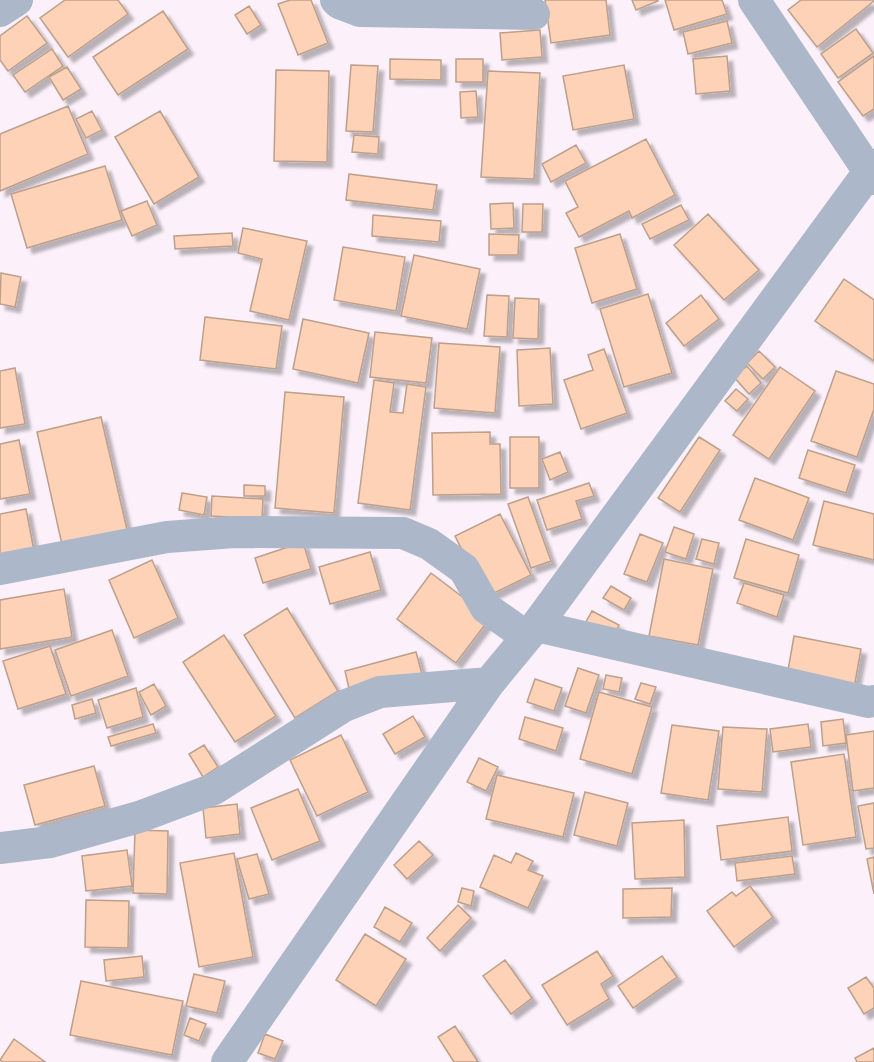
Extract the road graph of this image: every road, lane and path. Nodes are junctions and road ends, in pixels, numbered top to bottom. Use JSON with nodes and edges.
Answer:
{"nodes":[{"id":1,"x":336,"y":0,"type":"edge"},
{"id":2,"x":754,"y":0,"type":"edge"},
{"id":3,"x":534,"y":14,"type":"dead end"},
{"id":4,"x":873,"y":172,"type":"edge"},
{"id":5,"x":0,"y":569,"type":"edge"},
{"id":6,"x":532,"y":632,"type":"junction"},
{"id":7,"x":489,"y":683,"type":"junction"},
{"id":8,"x":874,"y":701,"type":"edge"},
{"id":9,"x":0,"y":848,"type":"edge"},
{"id":10,"x":227,"y":1062,"type":"edge"}],
"edges":[{"from":1,"to":3,"type":"street"},
{"from":2,"to":4,"type":"street"},
{"from":4,"to":6,"type":"street"},
{"from":5,"to":6,"type":"street"},
{"from":6,"to":7,"type":"street"},
{"from":6,"to":8,"type":"street"},
{"from":7,"to":9,"type":"street"},
{"from":7,"to":10,"type":"street"}]}
